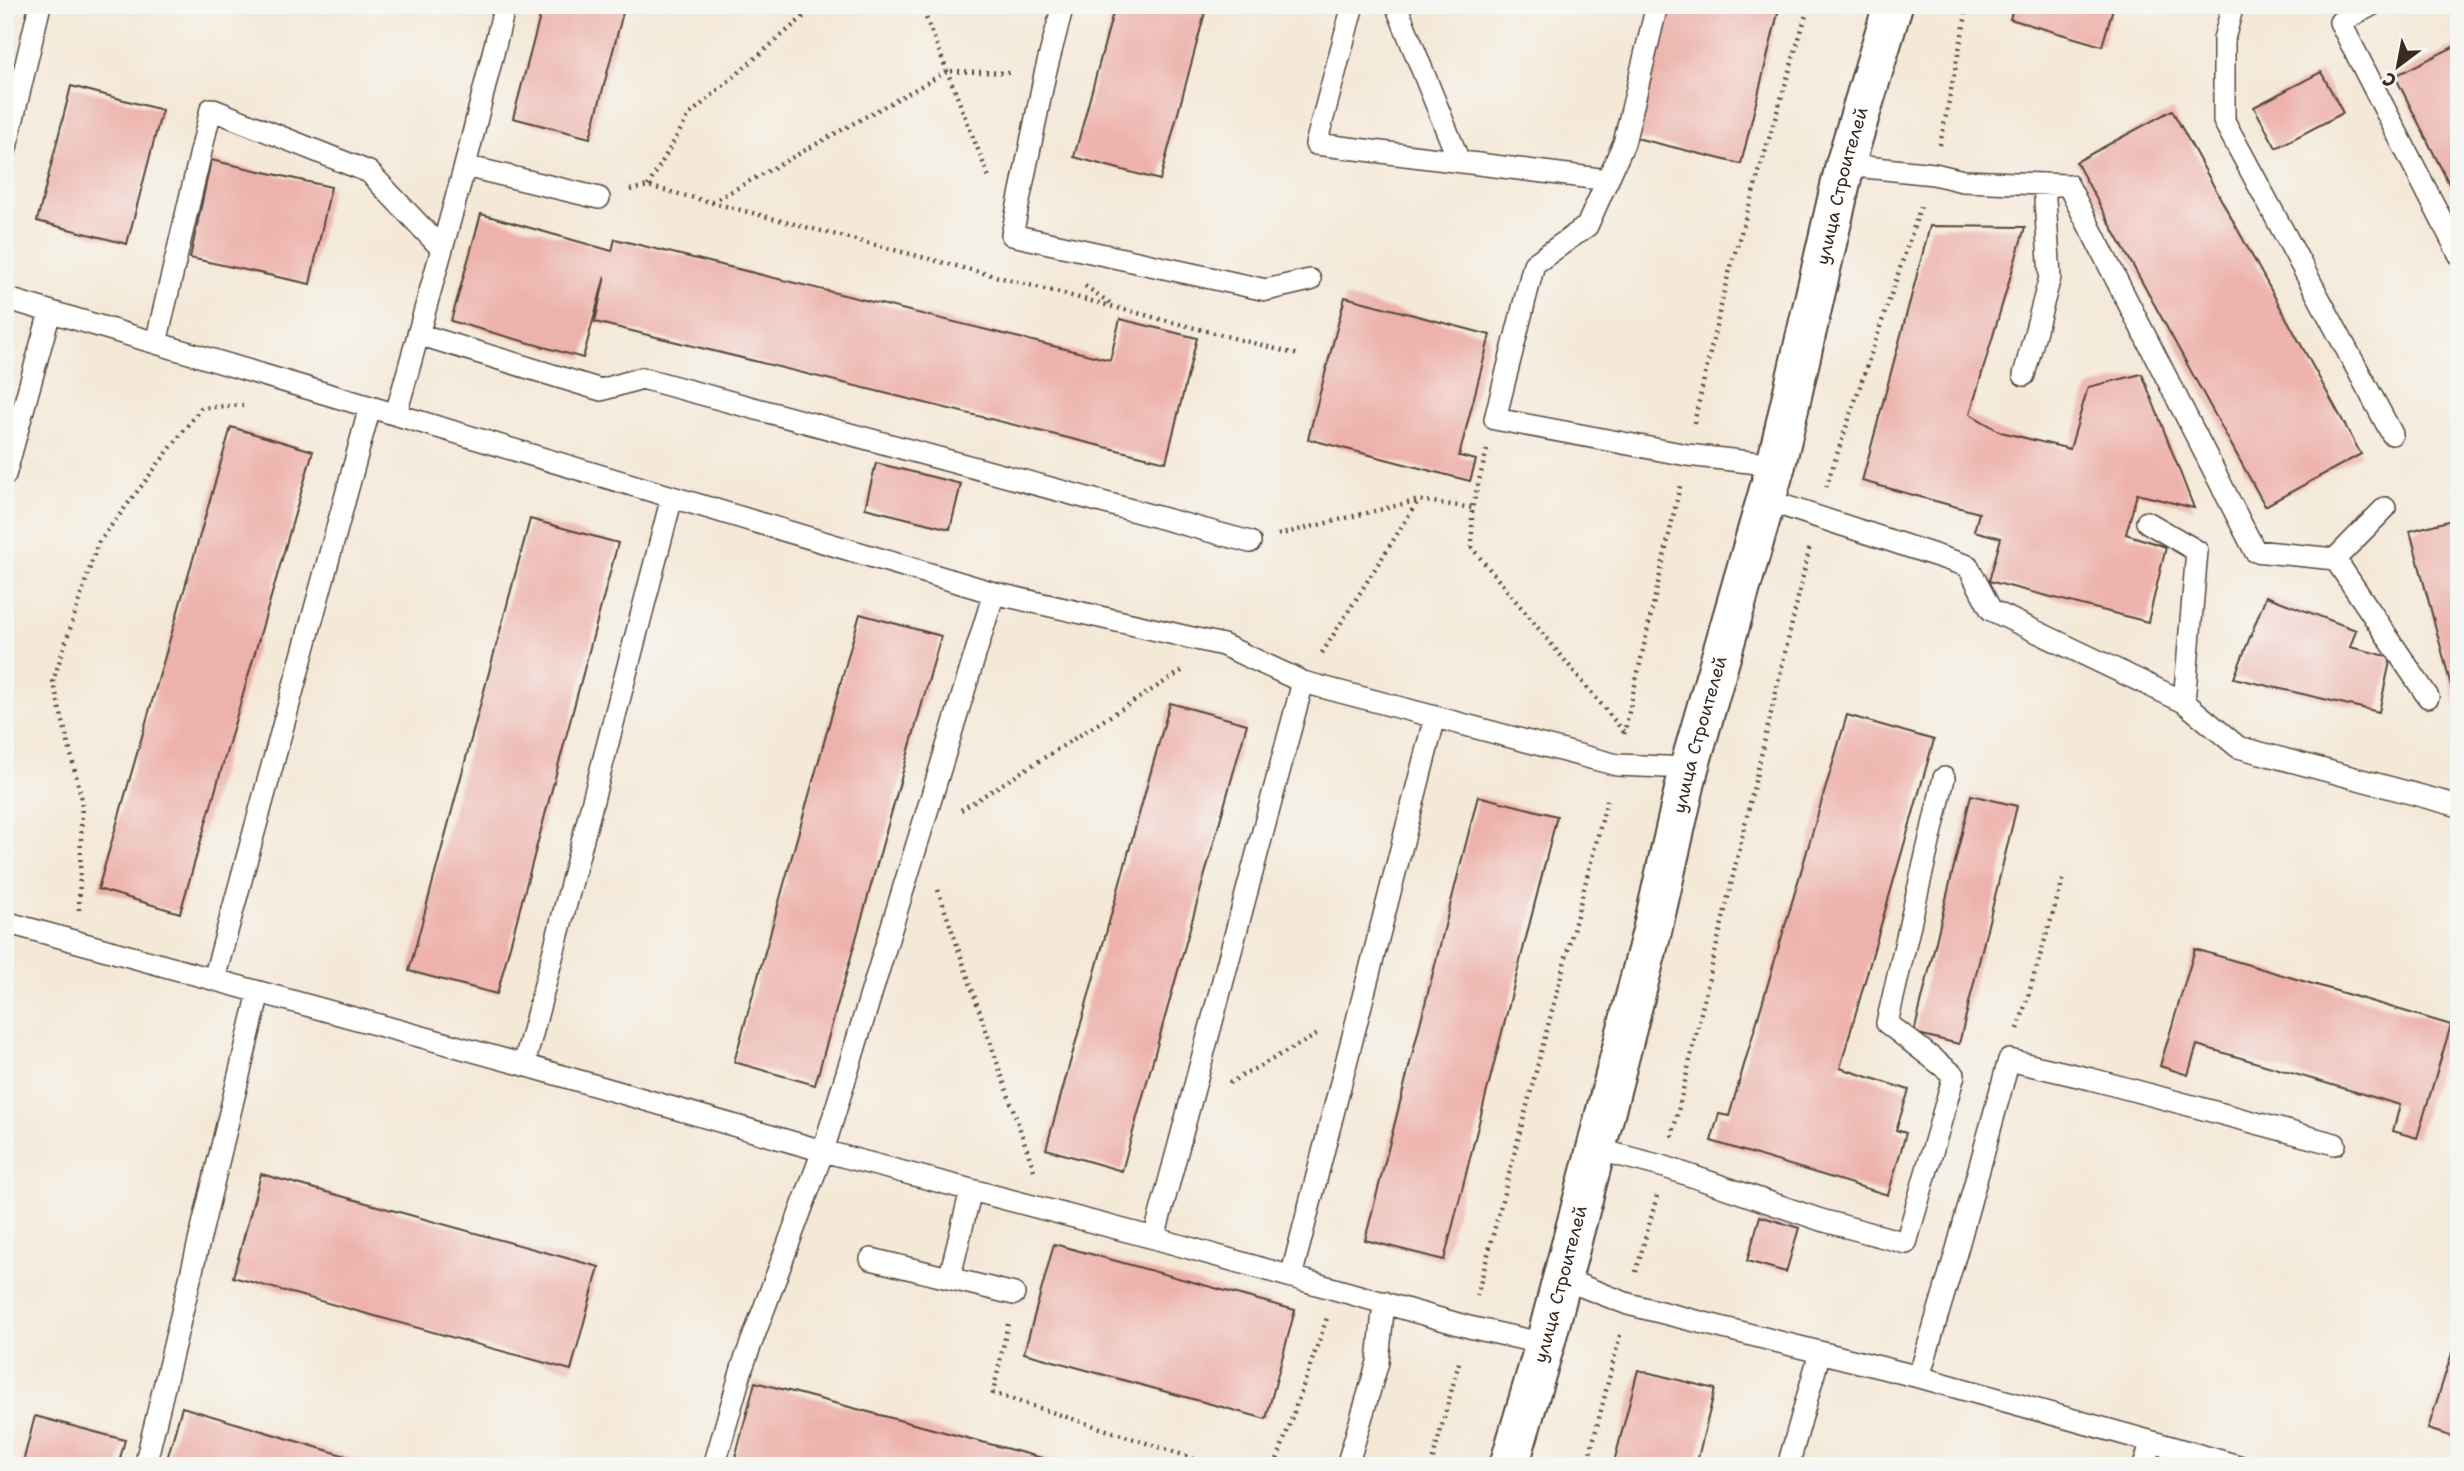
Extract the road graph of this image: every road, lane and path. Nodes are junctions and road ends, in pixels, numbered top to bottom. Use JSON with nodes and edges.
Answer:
{"nodes":[{"id":1,"x":40,"y":5,"type":"edge"},
{"id":2,"x":505,"y":5,"type":"edge"},
{"id":3,"x":817,"y":5,"type":"edge"},
{"id":4,"x":1063,"y":5,"type":"edge"},
{"id":5,"x":1353,"y":5,"type":"edge"},
{"id":6,"x":1396,"y":5,"type":"edge"},
{"id":7,"x":1657,"y":5,"type":"edge"},
{"id":8,"x":1892,"y":5,"type":"edge"},
{"id":9,"x":1968,"y":5,"type":"edge"},
{"id":10,"x":2233,"y":5,"type":"edge"},
{"id":11,"x":2372,"y":5,"type":"edge"},
{"id":12,"x":1045,"y":74,"type":"junction"},
{"id":13,"x":5,"y":152,"type":"edge"},
{"id":14,"x":1459,"y":161,"type":"junction"},
{"id":15,"x":1845,"y":165,"type":"junction"},
{"id":16,"x":465,"y":166,"type":"junction"},
{"id":17,"x":1934,"y":174,"type":"junction"},
{"id":18,"x":1608,"y":180,"type":"junction"},
{"id":19,"x":2044,"y":184,"type":"junction"},
{"id":20,"x":648,"y":186,"type":"junction"},
{"id":21,"x":598,"y":198,"type":"joint"},
{"id":22,"x":712,"y":202,"type":"junction"},
{"id":23,"x":442,"y":249,"type":"junction"},
{"id":24,"x":2459,"y":254,"type":"edge"},
{"id":25,"x":1310,"y":280,"type":"dead end"},
{"id":26,"x":5,"y":298,"type":"edge"},
{"id":27,"x":50,"y":312,"type":"junction"},
{"id":28,"x":418,"y":334,"type":"junction"},
{"id":29,"x":156,"y":343,"type":"junction"},
{"id":30,"x":1299,"y":355,"type":"dead end"},
{"id":31,"x":2024,"y":375,"type":"dead end"},
{"id":32,"x":252,"y":404,"type":"dead end"},
{"id":33,"x":370,"y":407,"type":"junction"},
{"id":34,"x":396,"y":414,"type":"junction"},
{"id":35,"x":1495,"y":419,"type":"junction"},
{"id":36,"x":2392,"y":434,"type":"dead end"},
{"id":37,"x":5,"y":475,"type":"edge"},
{"id":38,"x":1771,"y":482,"type":"junction"},
{"id":39,"x":672,"y":497,"type":"junction"},
{"id":40,"x":1419,"y":500,"type":"junction"},
{"id":41,"x":1472,"y":508,"type":"junction"},
{"id":42,"x":2385,"y":508,"type":"dead end"},
{"id":43,"x":1816,"y":517,"type":"junction"},
{"id":44,"x":2147,"y":522,"type":"dead end"},
{"id":45,"x":1250,"y":542,"type":"joint"},
{"id":46,"x":2335,"y":559,"type":"junction"},
{"id":47,"x":994,"y":593,"type":"junction"},
{"id":48,"x":1223,"y":645,"type":"junction"},
{"id":49,"x":1303,"y":682,"type":"junction"},
{"id":50,"x":2428,"y":697,"type":"dead end"},
{"id":51,"x":2184,"y":702,"type":"junction"},
{"id":52,"x":1435,"y":717,"type":"junction"},
{"id":53,"x":1624,"y":732,"type":"dead end"},
{"id":54,"x":1689,"y":768,"type":"junction"},
{"id":55,"x":1944,"y":778,"type":"dead end"},
{"id":56,"x":2459,"y":806,"type":"edge"},
{"id":57,"x":919,"y":836,"type":"junction"},
{"id":58,"x":2063,"y":880,"type":"dead end"},
{"id":59,"x":5,"y":922,"type":"edge"},
{"id":60,"x":78,"y":942,"type":"junction"},
{"id":61,"x":214,"y":979,"type":"junction"},
{"id":62,"x":260,"y":992,"type":"junction"},
{"id":63,"x":1360,"y":1011,"type":"junction"},
{"id":64,"x":2009,"y":1060,"type":"junction"},
{"id":65,"x":524,"y":1065,"type":"junction"},
{"id":66,"x":1189,"y":1106,"type":"junction"},
{"id":67,"x":2335,"y":1144,"type":"dead end"},
{"id":68,"x":1596,"y":1149,"type":"junction"},
{"id":69,"x":823,"y":1151,"type":"junction"},
{"id":70,"x":1665,"y":1167,"type":"junction"},
{"id":71,"x":971,"y":1189,"type":"junction"},
{"id":72,"x":1048,"y":1210,"type":"junction"},
{"id":73,"x":1154,"y":1238,"type":"junction"},
{"id":74,"x":871,"y":1259,"type":"dead end"},
{"id":75,"x":950,"y":1276,"type":"junction"},
{"id":76,"x":1291,"y":1277,"type":"junction"},
{"id":77,"x":1561,"y":1278,"type":"junction"},
{"id":78,"x":1338,"y":1290,"type":"junction"},
{"id":79,"x":1014,"y":1294,"type":"joint"},
{"id":80,"x":1384,"y":1303,"type":"junction"},
{"id":81,"x":1628,"y":1304,"type":"junction"},
{"id":82,"x":1545,"y":1344,"type":"junction"},
{"id":83,"x":1819,"y":1352,"type":"junction"},
{"id":84,"x":1919,"y":1377,"type":"junction"},
{"id":85,"x":2151,"y":1443,"type":"junction"},
{"id":86,"x":145,"y":1466,"type":"edge"},
{"id":87,"x":714,"y":1466,"type":"edge"},
{"id":88,"x":1217,"y":1466,"type":"edge"},
{"id":89,"x":1275,"y":1466,"type":"edge"},
{"id":90,"x":1346,"y":1466,"type":"edge"},
{"id":91,"x":1509,"y":1466,"type":"edge"},
{"id":92,"x":1587,"y":1466,"type":"edge"},
{"id":93,"x":1788,"y":1466,"type":"edge"},
{"id":94,"x":2144,"y":1466,"type":"edge"},
{"id":95,"x":2239,"y":1466,"type":"edge"}],
"edges":[{"from":1,"to":13,"type":"lane"},
{"from":2,"to":16,"type":"lane"},
{"from":3,"to":20,"type":"path"},
{"from":4,"to":12,"type":"lane"},
{"from":5,"to":14,"type":"lane"},
{"from":6,"to":14,"type":"lane"},
{"from":7,"to":18,"type":"lane"},
{"from":8,"to":15,"type":"street","name":"улица Строителей"},
{"from":9,"to":17,"type":"path"},
{"from":10,"to":36,"type":"lane"},
{"from":11,"to":24,"type":"lane"},
{"from":12,"to":22,"type":"path"},
{"from":12,"to":25,"type":"lane"},
{"from":14,"to":18,"type":"lane"},
{"from":15,"to":17,"type":"lane"},
{"from":15,"to":38,"type":"street","name":"улица Строителей"},
{"from":16,"to":21,"type":"lane"},
{"from":16,"to":23,"type":"lane"},
{"from":17,"to":19,"type":"lane"},
{"from":17,"to":43,"type":"path"},
{"from":18,"to":35,"type":"lane"},
{"from":19,"to":31,"type":"lane"},
{"from":19,"to":46,"type":"lane"},
{"from":20,"to":21,"type":"path"},
{"from":20,"to":22,"type":"path"},
{"from":22,"to":30,"type":"path"},
{"from":23,"to":28,"type":"lane"},
{"from":23,"to":29,"type":"lane"},
{"from":26,"to":27,"type":"lane"},
{"from":27,"to":29,"type":"lane"},
{"from":27,"to":37,"type":"lane"},
{"from":28,"to":34,"type":"lane"},
{"from":28,"to":45,"type":"lane"},
{"from":29,"to":33,"type":"lane"},
{"from":32,"to":60,"type":"path"},
{"from":33,"to":34,"type":"lane"},
{"from":33,"to":61,"type":"lane"},
{"from":34,"to":39,"type":"lane"},
{"from":35,"to":38,"type":"lane"},
{"from":35,"to":41,"type":"path"},
{"from":38,"to":43,"type":"lane"},
{"from":38,"to":54,"type":"street","name":"улица Строителей"},
{"from":39,"to":47,"type":"lane"},
{"from":39,"to":65,"type":"lane"},
{"from":40,"to":41,"type":"path"},
{"from":40,"to":45,"type":"path"},
{"from":40,"to":49,"type":"path"},
{"from":41,"to":53,"type":"path"},
{"from":42,"to":46,"type":"lane"},
{"from":43,"to":51,"type":"lane"},
{"from":43,"to":70,"type":"path"},
{"from":44,"to":51,"type":"lane"},
{"from":46,"to":50,"type":"lane"},
{"from":47,"to":48,"type":"lane"},
{"from":47,"to":57,"type":"lane"},
{"from":48,"to":49,"type":"lane"},
{"from":48,"to":57,"type":"path"},
{"from":49,"to":52,"type":"lane"},
{"from":49,"to":66,"type":"lane"},
{"from":51,"to":56,"type":"lane"},
{"from":52,"to":54,"type":"lane"},
{"from":52,"to":63,"type":"lane"},
{"from":54,"to":68,"type":"street","name":"улица Строителей"},
{"from":55,"to":70,"type":"lane"},
{"from":57,"to":69,"type":"lane"},
{"from":57,"to":72,"type":"path"},
{"from":58,"to":64,"type":"path"},
{"from":59,"to":60,"type":"lane"},
{"from":60,"to":61,"type":"lane"},
{"from":61,"to":62,"type":"lane"},
{"from":62,"to":65,"type":"lane"},
{"from":62,"to":86,"type":"lane"},
{"from":63,"to":66,"type":"path"},
{"from":63,"to":76,"type":"lane"},
{"from":64,"to":67,"type":"lane"},
{"from":64,"to":84,"type":"lane"},
{"from":65,"to":69,"type":"lane"},
{"from":66,"to":73,"type":"lane"},
{"from":68,"to":70,"type":"lane"},
{"from":68,"to":77,"type":"street","name":"улица Строителей"},
{"from":69,"to":71,"type":"lane"},
{"from":69,"to":87,"type":"lane"},
{"from":70,"to":81,"type":"path"},
{"from":71,"to":72,"type":"lane"},
{"from":71,"to":75,"type":"lane"},
{"from":72,"to":73,"type":"lane"},
{"from":73,"to":76,"type":"lane"},
{"from":74,"to":75,"type":"lane"},
{"from":75,"to":79,"type":"lane"},
{"from":76,"to":78,"type":"lane"},
{"from":77,"to":81,"type":"lane"},
{"from":77,"to":82,"type":"street","name":"улица Строителей"},
{"from":78,"to":80,"type":"lane"},
{"from":78,"to":89,"type":"path"},
{"from":79,"to":88,"type":"path"},
{"from":80,"to":82,"type":"lane"},
{"from":80,"to":90,"type":"lane"},
{"from":81,"to":83,"type":"lane"},
{"from":81,"to":92,"type":"path"},
{"from":82,"to":91,"type":"street","name":"улица Строителей"},
{"from":83,"to":84,"type":"lane"},
{"from":83,"to":93,"type":"lane"},
{"from":84,"to":85,"type":"lane"},
{"from":85,"to":94,"type":"lane"},
{"from":85,"to":95,"type":"lane"}]}
